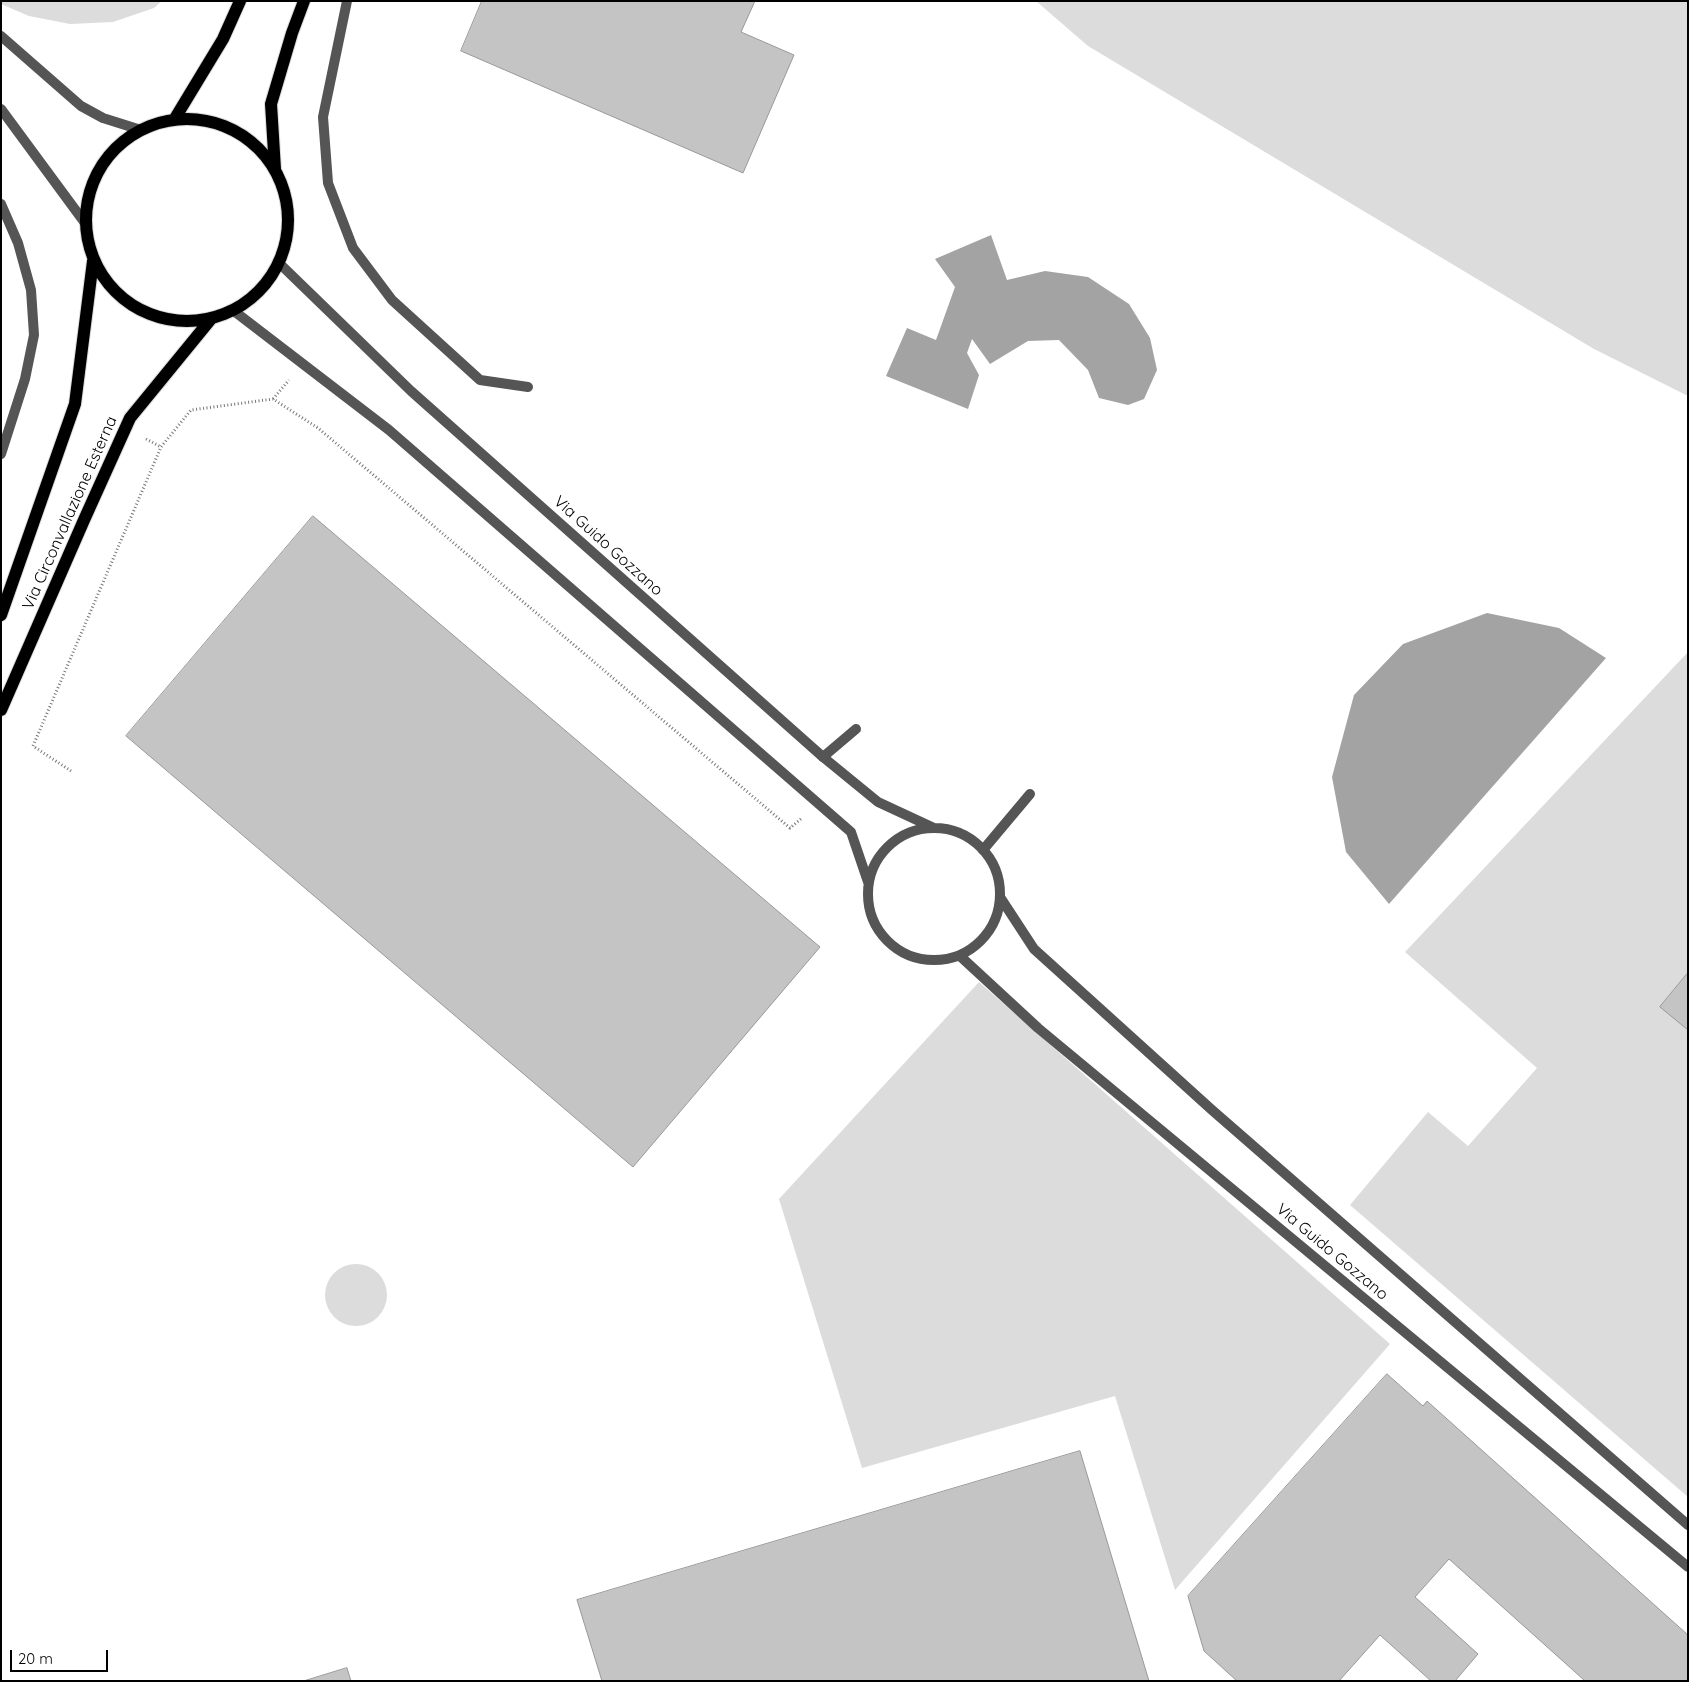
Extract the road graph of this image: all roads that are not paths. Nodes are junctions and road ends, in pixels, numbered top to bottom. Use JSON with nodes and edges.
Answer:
{"nodes":[{"id":1,"x":240,"y":1,"type":"edge"},
{"id":2,"x":304,"y":1,"type":"edge"},
{"id":3,"x":347,"y":1,"type":"edge"},
{"id":4,"x":1,"y":36,"type":"edge"},
{"id":5,"x":1,"y":109,"type":"edge"},
{"id":6,"x":174,"y":120,"type":"junction"},
{"id":7,"x":141,"y":130,"type":"junction"},
{"id":8,"x":275,"y":169,"type":"junction"},
{"id":9,"x":1,"y":204,"type":"edge"},
{"id":10,"x":85,"y":223,"type":"junction"},
{"id":11,"x":93,"y":261,"type":"junction"},
{"id":12,"x":280,"y":263,"type":"junction"},
{"id":13,"x":234,"y":311,"type":"junction"},
{"id":14,"x":211,"y":319,"type":"junction"},
{"id":15,"x":528,"y":387,"type":"dead end"},
{"id":16,"x":1,"y":454,"type":"edge"},
{"id":17,"x":1,"y":615,"type":"edge"},
{"id":18,"x":1,"y":710,"type":"edge"},
{"id":19,"x":856,"y":729,"type":"dead end"},
{"id":20,"x":823,"y":757,"type":"junction"},
{"id":21,"x":1030,"y":794,"type":"dead end"},
{"id":22,"x":934,"y":828,"type":"junction"},
{"id":23,"x":983,"y":850,"type":"junction"},
{"id":24,"x":868,"y":882,"type":"junction"},
{"id":25,"x":1000,"y":897,"type":"junction"},
{"id":26,"x":960,"y":956,"type":"junction"},
{"id":27,"x":1688,"y":1525,"type":"edge"},
{"id":28,"x":1688,"y":1568,"type":"edge"}],
"edges":[{"from":1,"to":6,"type":"main road"},
{"from":2,"to":8,"type":"main road","name":"Via Circonvallazione Esterna"},
{"from":3,"to":15,"type":"street"},
{"from":4,"to":7,"type":"street"},
{"from":5,"to":10,"type":"street"},
{"from":6,"to":7,"type":"main road","name":"Via Circonvallazione Esterna"},
{"from":6,"to":8,"type":"main road","name":"Via Circonvallazione Esterna"},
{"from":7,"to":10,"type":"main road","name":"Via Circonvallazione Esterna"},
{"from":8,"to":12,"type":"main road","name":"Via Circonvallazione Esterna"},
{"from":9,"to":16,"type":"street"},
{"from":10,"to":11,"type":"main road","name":"Via Circonvallazione Esterna"},
{"from":11,"to":14,"type":"main road","name":"Via Circonvallazione Esterna"},
{"from":11,"to":17,"type":"main road","name":"Via Circonvallazione Esterna"},
{"from":12,"to":13,"type":"main road","name":"Via Circonvallazione Esterna"},
{"from":12,"to":20,"type":"street","name":"Via Guido Gozzano"},
{"from":13,"to":14,"type":"main road","name":"Via Circonvallazione Esterna"},
{"from":13,"to":24,"type":"street"},
{"from":14,"to":18,"type":"main road","name":"Via Circonvallazione Esterna"},
{"from":19,"to":20,"type":"street"},
{"from":20,"to":22,"type":"street","name":"Via Guido Gozzano"},
{"from":21,"to":23,"type":"street"},
{"from":22,"to":23,"type":"street"},
{"from":22,"to":24,"type":"street"},
{"from":23,"to":25,"type":"street"},
{"from":24,"to":26,"type":"street"},
{"from":25,"to":26,"type":"street"},
{"from":25,"to":27,"type":"street","name":"Via Guido Gozzano"},
{"from":26,"to":28,"type":"street","name":"Via Guido Gozzano"}]}
